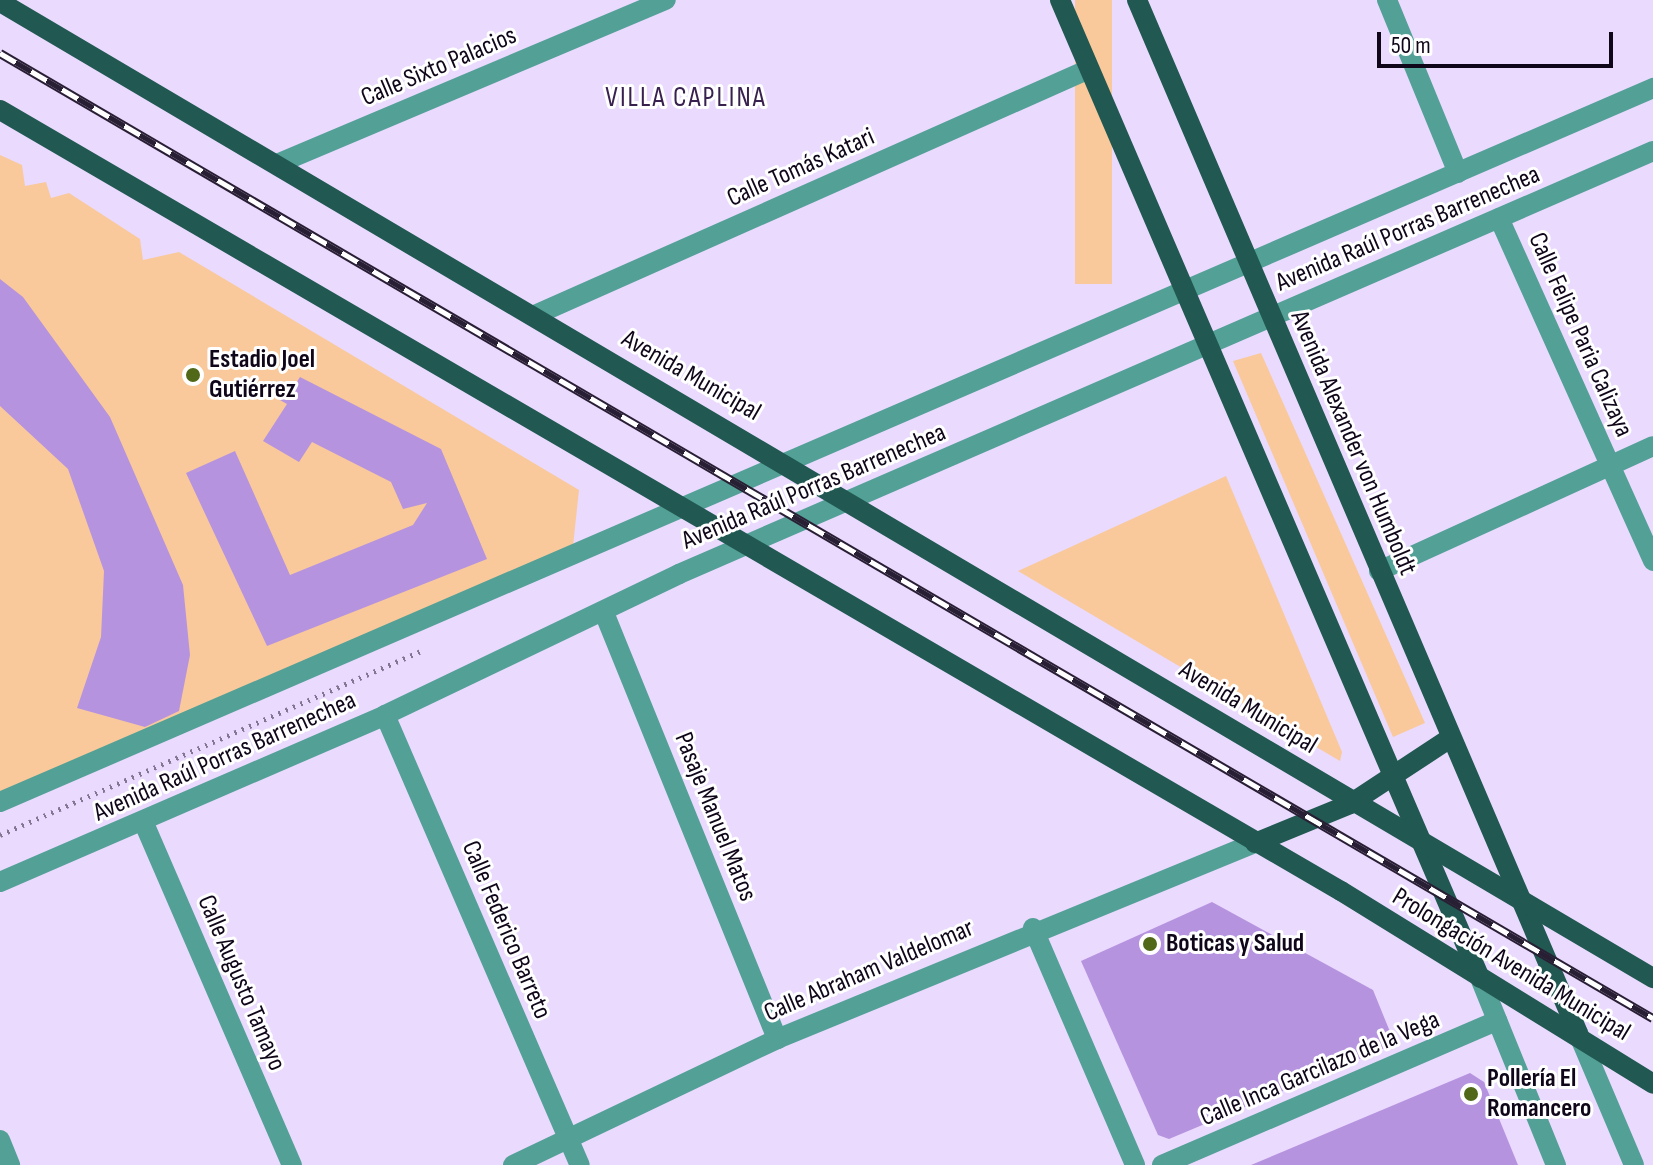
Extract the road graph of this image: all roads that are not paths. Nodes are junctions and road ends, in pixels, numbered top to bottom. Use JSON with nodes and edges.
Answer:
{"nodes":[{"id":1,"x":666,"y":0,"type":"edge"},
{"id":2,"x":1060,"y":0,"type":"edge"},
{"id":3,"x":1137,"y":0,"type":"edge"},
{"id":4,"x":1387,"y":0,"type":"edge"},
{"id":5,"x":1,"y":1,"type":"edge"},
{"id":6,"x":1089,"y":69,"type":"junction"},
{"id":7,"x":1653,"y":88,"type":"edge"},
{"id":8,"x":0,"y":110,"type":"edge"},
{"id":9,"x":1653,"y":151,"type":"edge"},
{"id":10,"x":277,"y":164,"type":"junction"},
{"id":11,"x":1458,"y":173,"type":"junction"},
{"id":12,"x":1499,"y":218,"type":"junction"},
{"id":13,"x":1248,"y":263,"type":"junction"},
{"id":14,"x":1184,"y":291,"type":"junction"},
{"id":15,"x":535,"y":315,"type":"junction"},
{"id":16,"x":1271,"y":317,"type":"junction"},
{"id":17,"x":1207,"y":345,"type":"junction"},
{"id":18,"x":1653,"y":446,"type":"edge"},
{"id":19,"x":787,"y":462,"type":"junction"},
{"id":20,"x":1610,"y":465,"type":"junction"},
{"id":21,"x":852,"y":499,"type":"junction"},
{"id":22,"x":681,"y":508,"type":"junction"},
{"id":23,"x":747,"y":547,"type":"junction"},
{"id":24,"x":1653,"y":561,"type":"edge"},
{"id":25,"x":1379,"y":571,"type":"junction"},
{"id":26,"x":605,"y":615,"type":"junction"},
{"id":27,"x":385,"y":715,"type":"junction"},
{"id":28,"x":1449,"y":739,"type":"junction"},
{"id":29,"x":1396,"y":771,"type":"junction"},
{"id":30,"x":0,"y":802,"type":"edge"},
{"id":31,"x":1350,"y":804,"type":"junction"},
{"id":32,"x":143,"y":821,"type":"junction"},
{"id":33,"x":1255,"y":843,"type":"junction"},
{"id":34,"x":1430,"y":847,"type":"junction"},
{"id":35,"x":0,"y":882,"type":"edge"},
{"id":36,"x":1524,"y":905,"type":"junction"},
{"id":37,"x":1033,"y":928,"type":"junction"},
{"id":38,"x":1480,"y":978,"type":"junction"},
{"id":39,"x":1653,"y":978,"type":"edge"},
{"id":40,"x":1497,"y":1021,"type":"junction"},
{"id":41,"x":1578,"y":1033,"type":"junction"},
{"id":42,"x":777,"y":1039,"type":"junction"},
{"id":43,"x":1653,"y":1084,"type":"edge"},
{"id":44,"x":0,"y":1140,"type":"edge"},
{"id":45,"x":569,"y":1140,"type":"junction"},
{"id":46,"x":10,"y":1165,"type":"edge"},
{"id":47,"x":292,"y":1165,"type":"edge"},
{"id":48,"x":513,"y":1165,"type":"edge"},
{"id":49,"x":580,"y":1165,"type":"edge"},
{"id":50,"x":1135,"y":1165,"type":"edge"},
{"id":51,"x":1162,"y":1165,"type":"edge"},
{"id":52,"x":1556,"y":1165,"type":"edge"},
{"id":53,"x":1634,"y":1165,"type":"edge"}],
"edges":[{"from":1,"to":10,"type":"street","name":"Calle Sixto Palacios"},
{"from":2,"to":6,"type":"main road"},
{"from":3,"to":13,"type":"main road","name":"Avenida Alexander von Humboldt"},
{"from":4,"to":11,"type":"street"},
{"from":5,"to":10,"type":"main road","name":"Avenida Municipal"},
{"from":6,"to":14,"type":"main road"},
{"from":6,"to":15,"type":"street","name":"Calle Tomás Katari"},
{"from":7,"to":11,"type":"street","name":"Avenida Raúl Porras Barrenechea"},
{"from":8,"to":22,"type":"main road"},
{"from":9,"to":12,"type":"street","name":"Avenida Raúl Porras Barrenechea"},
{"from":10,"to":15,"type":"main road","name":"Avenida Municipal"},
{"from":11,"to":13,"type":"street","name":"Avenida Raúl Porras Barrenechea"},
{"from":12,"to":16,"type":"street","name":"Avenida Raúl Porras Barrenechea"},
{"from":12,"to":20,"type":"street","name":"Calle Felipe Paria Calizaya"},
{"from":13,"to":14,"type":"street","name":"Avenida Raúl Porras Barrenechea"},
{"from":13,"to":16,"type":"main road","name":"Avenida Alexander von Humboldt"},
{"from":14,"to":17,"type":"main road"},
{"from":14,"to":19,"type":"street","name":"Avenida Raúl Porras Barrenechea"},
{"from":15,"to":19,"type":"main road","name":"Avenida Municipal"},
{"from":16,"to":17,"type":"street","name":"Avenida Raúl Porras Barrenechea"},
{"from":16,"to":25,"type":"main road","name":"Avenida Alexander von Humboldt"},
{"from":17,"to":21,"type":"street","name":"Avenida Raúl Porras Barrenechea"},
{"from":17,"to":29,"type":"main road"},
{"from":18,"to":20,"type":"street"},
{"from":19,"to":21,"type":"main road","name":"Avenida Municipal"},
{"from":19,"to":22,"type":"street","name":"Avenida Raúl Porras Barrenechea"},
{"from":20,"to":24,"type":"street","name":"Calle Felipe Paria Calizaya"},
{"from":20,"to":25,"type":"street"},
{"from":21,"to":23,"type":"street","name":"Avenida Raúl Porras Barrenechea"},
{"from":21,"to":31,"type":"main road","name":"Avenida Municipal"},
{"from":22,"to":23,"type":"main road"},
{"from":22,"to":30,"type":"street","name":"Avenida Raúl Porras Barrenechea"},
{"from":23,"to":26,"type":"street","name":"Avenida Raúl Porras Barrenechea"},
{"from":23,"to":33,"type":"main road"},
{"from":25,"to":28,"type":"main road","name":"Avenida Alexander von Humboldt"},
{"from":26,"to":27,"type":"street","name":"Avenida Raúl Porras Barrenechea"},
{"from":26,"to":42,"type":"street","name":"Pasaje Manuel Matos"},
{"from":27,"to":32,"type":"street","name":"Avenida Raúl Porras Barrenechea"},
{"from":27,"to":45,"type":"street","name":"Calle Federico Barreto"},
{"from":28,"to":29,"type":"main road"},
{"from":28,"to":36,"type":"main road","name":"Avenida Alexander von Humboldt"},
{"from":29,"to":31,"type":"main road"},
{"from":29,"to":34,"type":"main road"},
{"from":31,"to":33,"type":"main road"},
{"from":31,"to":34,"type":"main road"},
{"from":32,"to":35,"type":"street","name":"Avenida Raúl Porras Barrenechea"},
{"from":32,"to":47,"type":"street","name":"Calle Augusto Tamayo"},
{"from":33,"to":37,"type":"street","name":"Calle Abraham Valdelomar"},
{"from":33,"to":38,"type":"main road","name":"Prolongación Avenida Municipal"},
{"from":34,"to":36,"type":"main road"},
{"from":34,"to":38,"type":"main road"},
{"from":36,"to":39,"type":"main road"},
{"from":36,"to":41,"type":"main road","name":"Avenida Alexander von Humboldt"},
{"from":37,"to":42,"type":"street","name":"Calle Abraham Valdelomar"},
{"from":37,"to":50,"type":"street"},
{"from":38,"to":40,"type":"street"},
{"from":38,"to":41,"type":"main road","name":"Prolongación Avenida Municipal"},
{"from":40,"to":51,"type":"street","name":"Calle Inca Garcilazo de la Vega"},
{"from":40,"to":52,"type":"street"},
{"from":41,"to":43,"type":"main road","name":"Prolongación Avenida Municipal"},
{"from":41,"to":53,"type":"street"},
{"from":42,"to":45,"type":"street","name":"Calle Abraham Valdelomar"},
{"from":44,"to":46,"type":"street"},
{"from":45,"to":48,"type":"street","name":"Calle Abraham Valdelomar"},
{"from":45,"to":49,"type":"street","name":"Calle Federico Barreto"}]}
